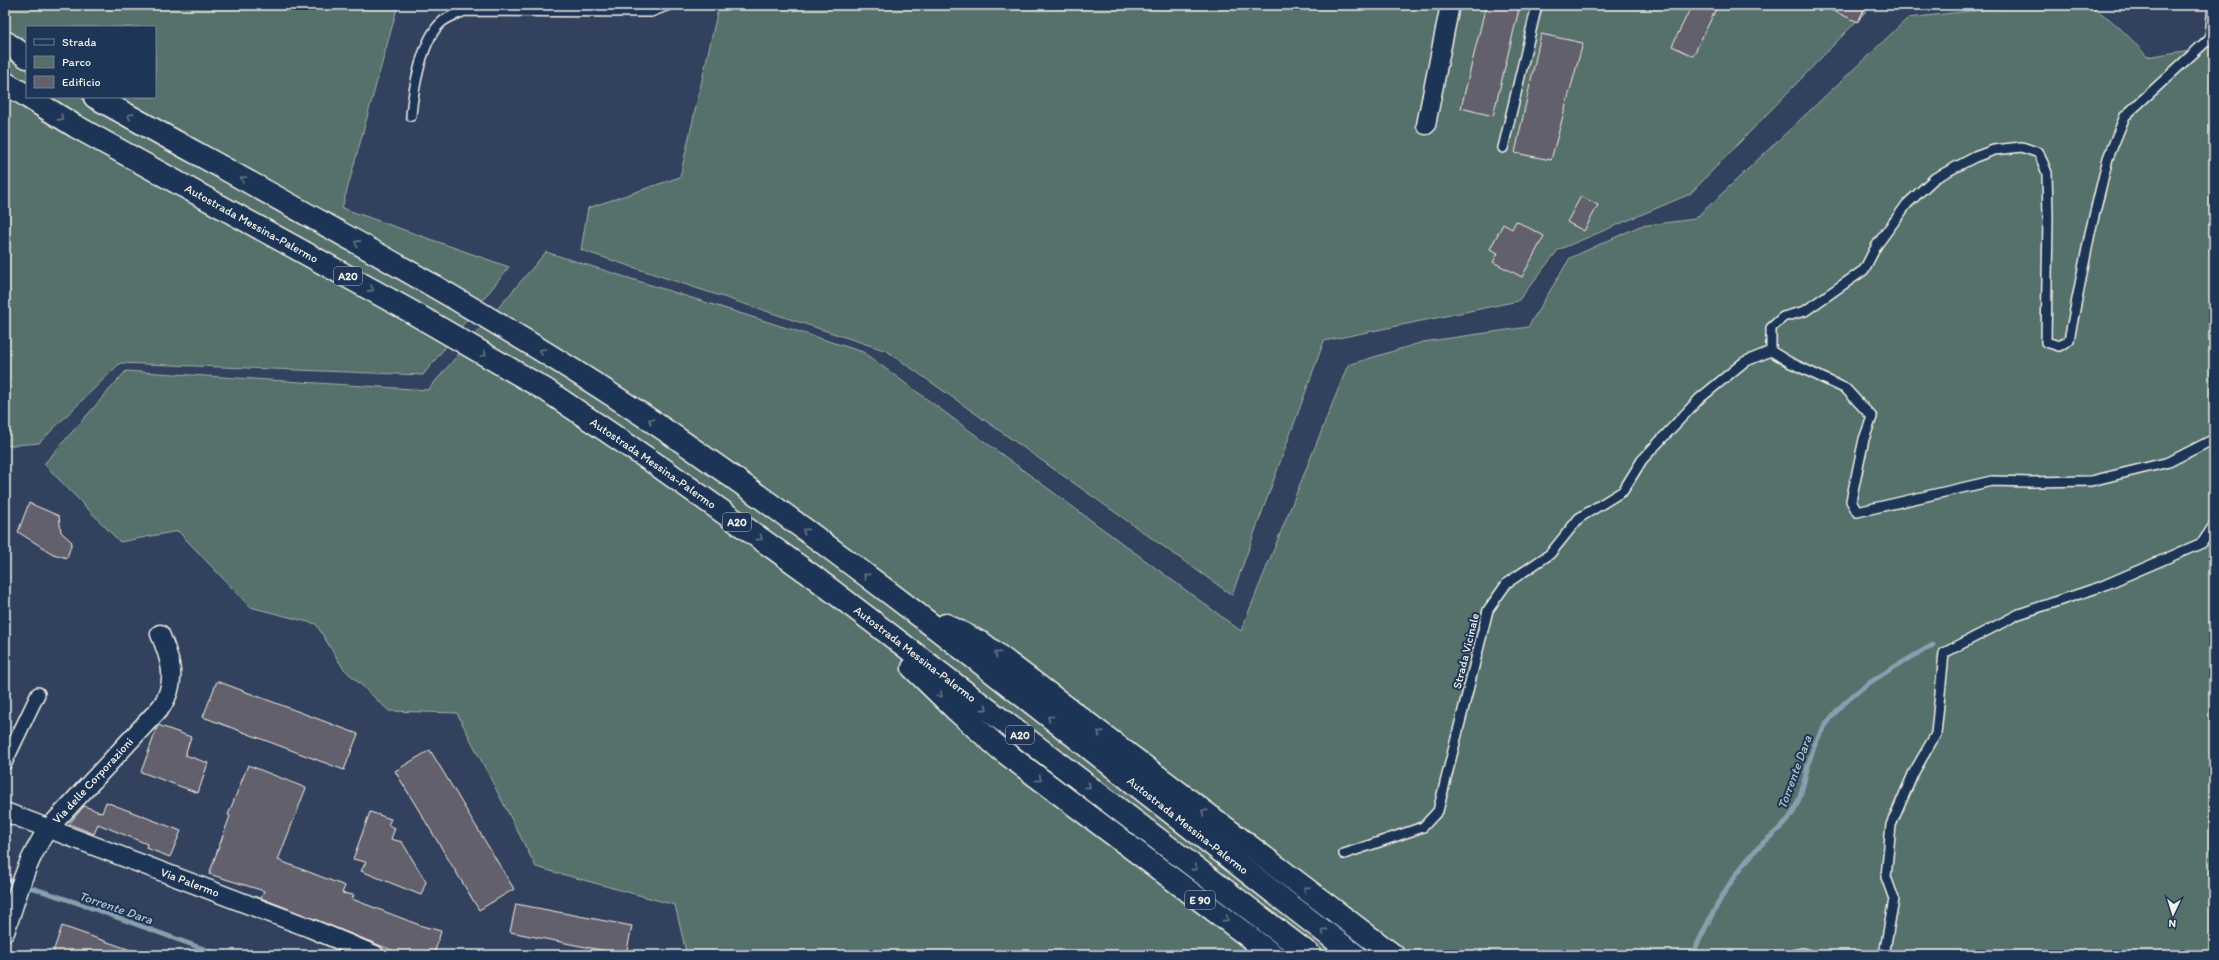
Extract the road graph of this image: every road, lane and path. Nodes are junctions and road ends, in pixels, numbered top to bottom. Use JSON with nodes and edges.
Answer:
{"nodes":[{"id":1,"x":669,"y":5,"type":"edge"},
{"id":2,"x":1450,"y":5,"type":"edge"},
{"id":3,"x":1537,"y":5,"type":"edge"},
{"id":4,"x":2213,"y":5,"type":"edge"},
{"id":5,"x":5,"y":42,"type":"edge"},
{"id":6,"x":26,"y":56,"type":"edge"},
{"id":7,"x":5,"y":83,"type":"edge"},
{"id":8,"x":26,"y":96,"type":"edge"},
{"id":9,"x":30,"y":98,"type":"edge"},
{"id":10,"x":98,"y":98,"type":"edge"},
{"id":11,"x":411,"y":116,"type":"dead end"},
{"id":12,"x":1426,"y":125,"type":"dead end"},
{"id":13,"x":1503,"y":148,"type":"dead end"},
{"id":14,"x":1771,"y":351,"type":"junction"},
{"id":15,"x":2214,"y":439,"type":"edge"},
{"id":16,"x":2214,"y":526,"type":"edge"},
{"id":17,"x":895,"y":598,"type":"junction"},
{"id":18,"x":876,"y":625,"type":"junction"},
{"id":19,"x":160,"y":634,"type":"dead end"},
{"id":20,"x":38,"y":694,"type":"dead end"},
{"id":21,"x":5,"y":763,"type":"edge"},
{"id":22,"x":5,"y":812,"type":"edge"},
{"id":23,"x":48,"y":829,"type":"junction"},
{"id":24,"x":1344,"y":854,"type":"dead end"},
{"id":25,"x":5,"y":930,"type":"edge"},
{"id":26,"x":375,"y":955,"type":"edge"},
{"id":27,"x":1273,"y":955,"type":"edge"},
{"id":28,"x":1310,"y":955,"type":"edge"},
{"id":29,"x":1355,"y":955,"type":"edge"},
{"id":30,"x":1393,"y":955,"type":"edge"},
{"id":31,"x":1794,"y":955,"type":"edge"},
{"id":32,"x":1809,"y":955,"type":"edge"},
{"id":33,"x":1884,"y":955,"type":"edge"}],
"edges":[{"from":1,"to":11,"type":"lane"},
{"from":2,"to":12,"type":"street"},
{"from":3,"to":13,"type":"lane"},
{"from":4,"to":14,"type":"lane"},
{"from":5,"to":6,"type":"highway"},
{"from":7,"to":8,"type":"highway","name":"Autostrada Messina-Palermo","number":"A20"},
{"from":9,"to":18,"type":"highway","name":"Autostrada Messina-Palermo","number":"A20","one_way":true},
{"from":17,"to":10,"type":"highway","name":"Autostrada Messina-Palermo","number":"A20","one_way":true},
{"from":14,"to":15,"type":"lane"},
{"from":14,"to":24,"type":"lane","name":"Strada Vicinale"},
{"from":16,"to":33,"type":"lane"},
{"from":29,"to":17,"type":"highway","name":"Autostrada Messina-Palermo","number":"A20","one_way":true},
{"from":30,"to":17,"type":"highway","one_way":true},
{"from":18,"to":27,"type":"highway","number":"E 90","one_way":true},
{"from":18,"to":28,"type":"highway","name":"Autostrada Messina-Palermo","number":"A20","one_way":true},
{"from":19,"to":23,"type":"street","name":"Via delle Corporazioni"},
{"from":20,"to":21,"type":"street"},
{"from":22,"to":23,"type":"street","name":"Via Palermo"},
{"from":23,"to":25,"type":"street","name":"Via delle Corporazioni"},
{"from":23,"to":26,"type":"street","name":"Via Palermo"},
{"from":31,"to":32,"type":"lane"}]}
